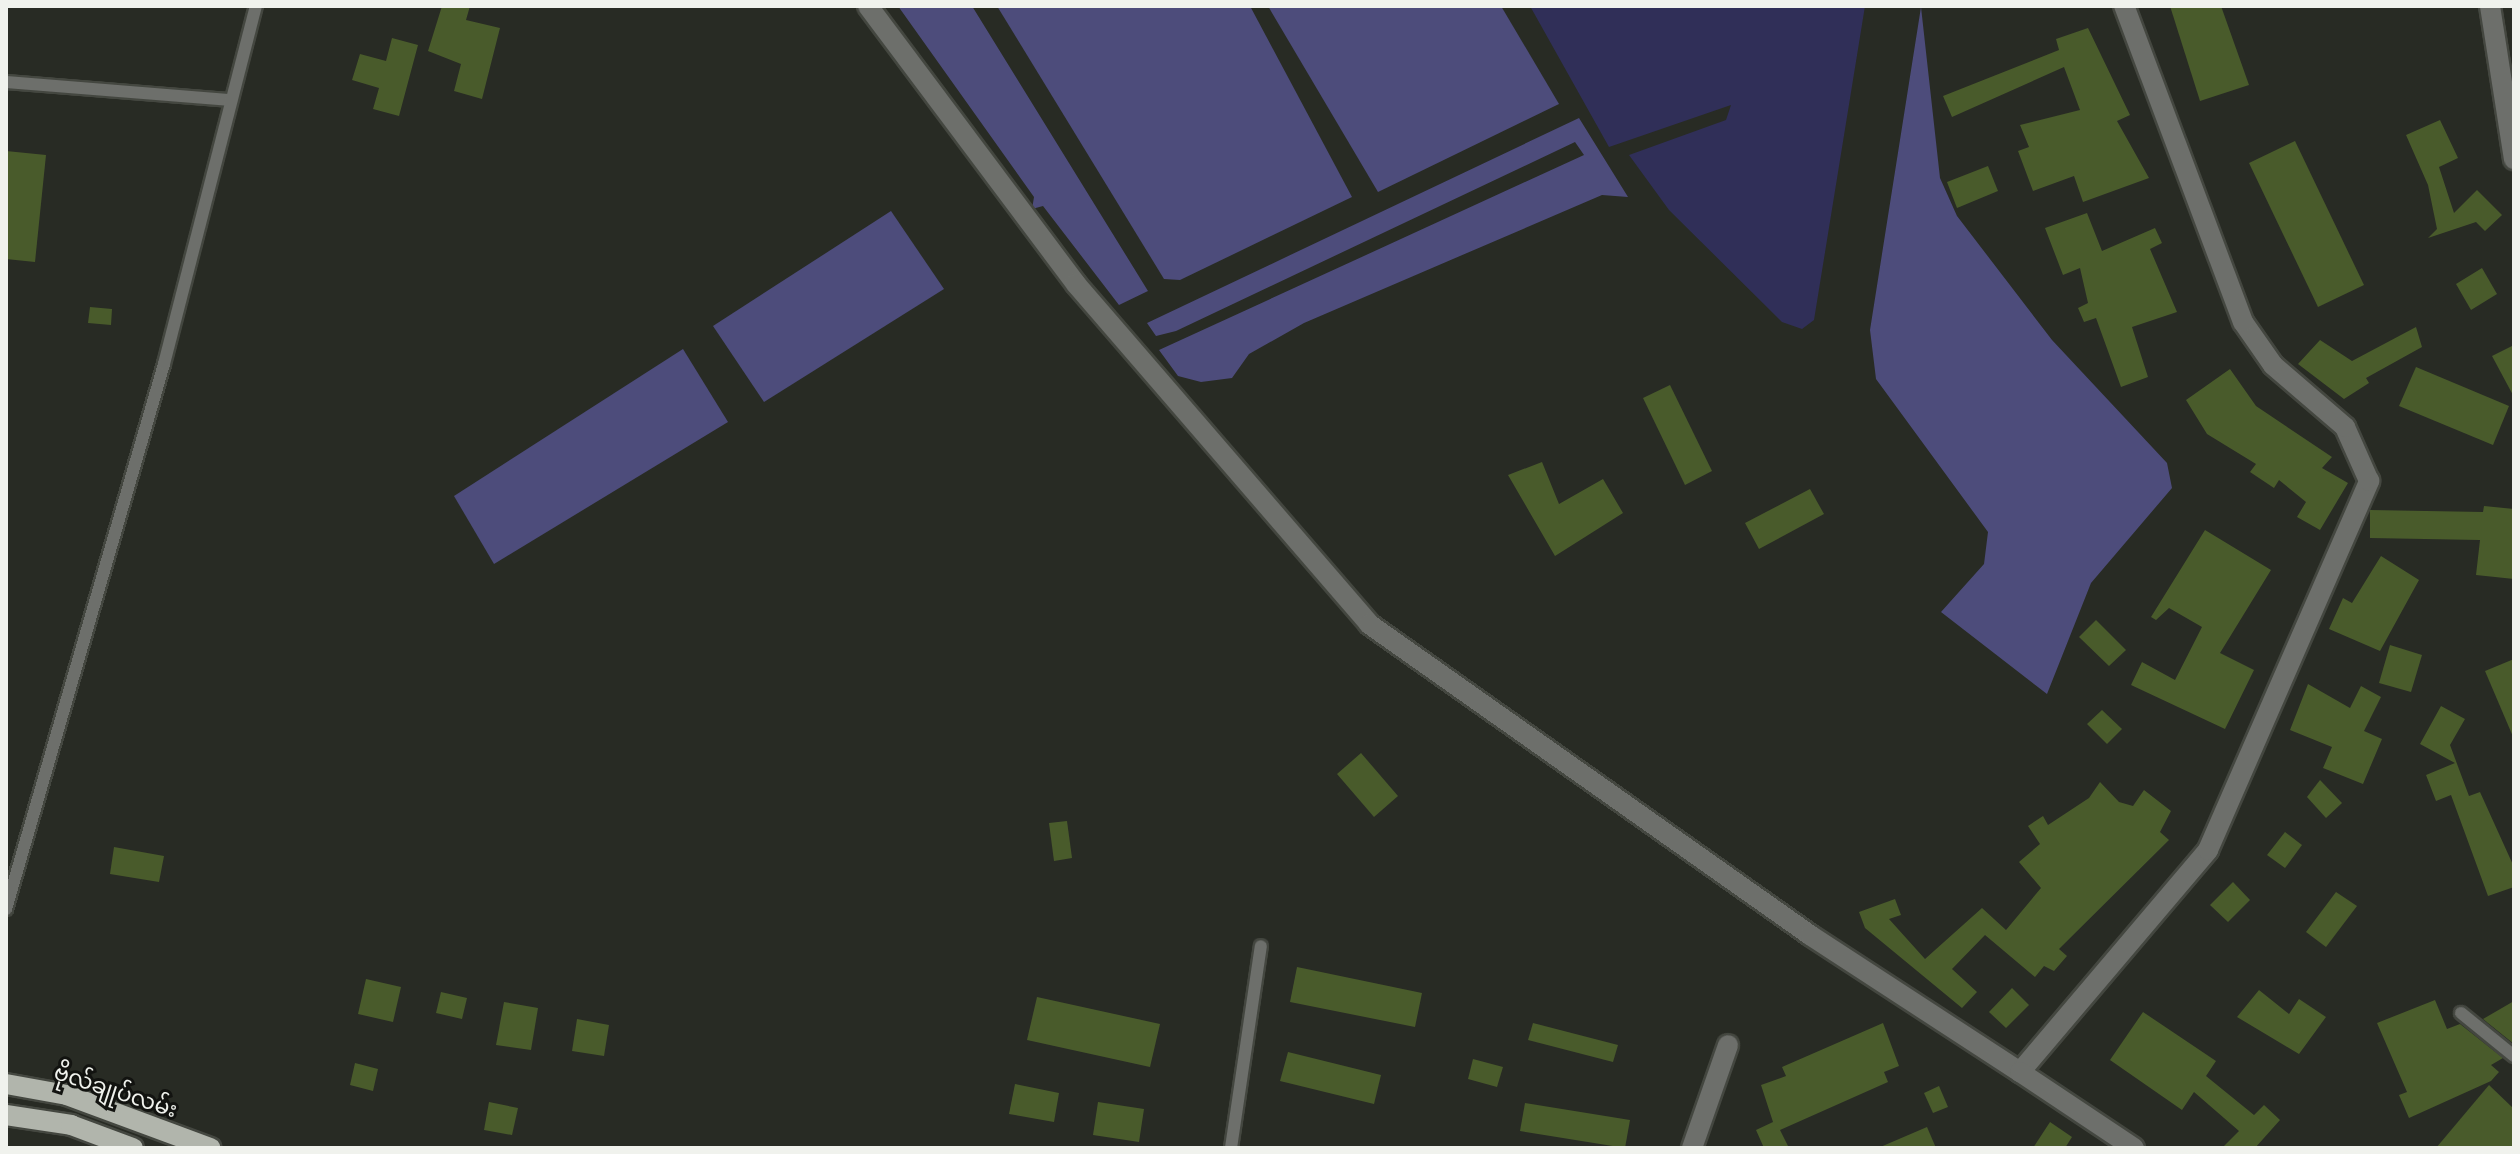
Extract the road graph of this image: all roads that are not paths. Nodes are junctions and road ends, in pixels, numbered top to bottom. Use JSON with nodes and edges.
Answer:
{"nodes":[{"id":1,"x":256,"y":6,"type":"edge"},
{"id":2,"x":868,"y":6,"type":"edge"},
{"id":3,"x":2124,"y":6,"type":"edge"},
{"id":4,"x":2490,"y":6,"type":"edge"},
{"id":5,"x":6,"y":82,"type":"edge"},
{"id":6,"x":231,"y":100,"type":"junction"},
{"id":7,"x":2514,"y":159,"type":"edge"},
{"id":8,"x":6,"y":909,"type":"edge"},
{"id":9,"x":1261,"y":946,"type":"dead end"},
{"id":10,"x":2461,"y":1013,"type":"dead end"},
{"id":11,"x":1728,"y":1045,"type":"dead end"},
{"id":12,"x":2514,"y":1056,"type":"edge"},
{"id":13,"x":2020,"y":1072,"type":"junction"},
{"id":14,"x":6,"y":1084,"type":"edge"},
{"id":15,"x":6,"y":1115,"type":"edge"},
{"id":16,"x":133,"y":1148,"type":"edge"},
{"id":17,"x":210,"y":1148,"type":"edge"},
{"id":18,"x":1231,"y":1148,"type":"edge"},
{"id":19,"x":1692,"y":1148,"type":"edge"},
{"id":20,"x":2134,"y":1148,"type":"edge"}],
"edges":[{"from":1,"to":6,"type":"lane"},
{"from":2,"to":13,"type":"street"},
{"from":3,"to":13,"type":"street"},
{"from":4,"to":7,"type":"street"},
{"from":5,"to":6,"type":"lane"},
{"from":6,"to":8,"type":"lane"},
{"from":9,"to":18,"type":"lane"},
{"from":10,"to":12,"type":"lane"},
{"from":11,"to":19,"type":"street"},
{"from":13,"to":20,"type":"street"},
{"from":14,"to":17,"type":"main road","name":"ဗိုလ်ချုပ်လမ်း"},
{"from":15,"to":16,"type":"main road"}]}
